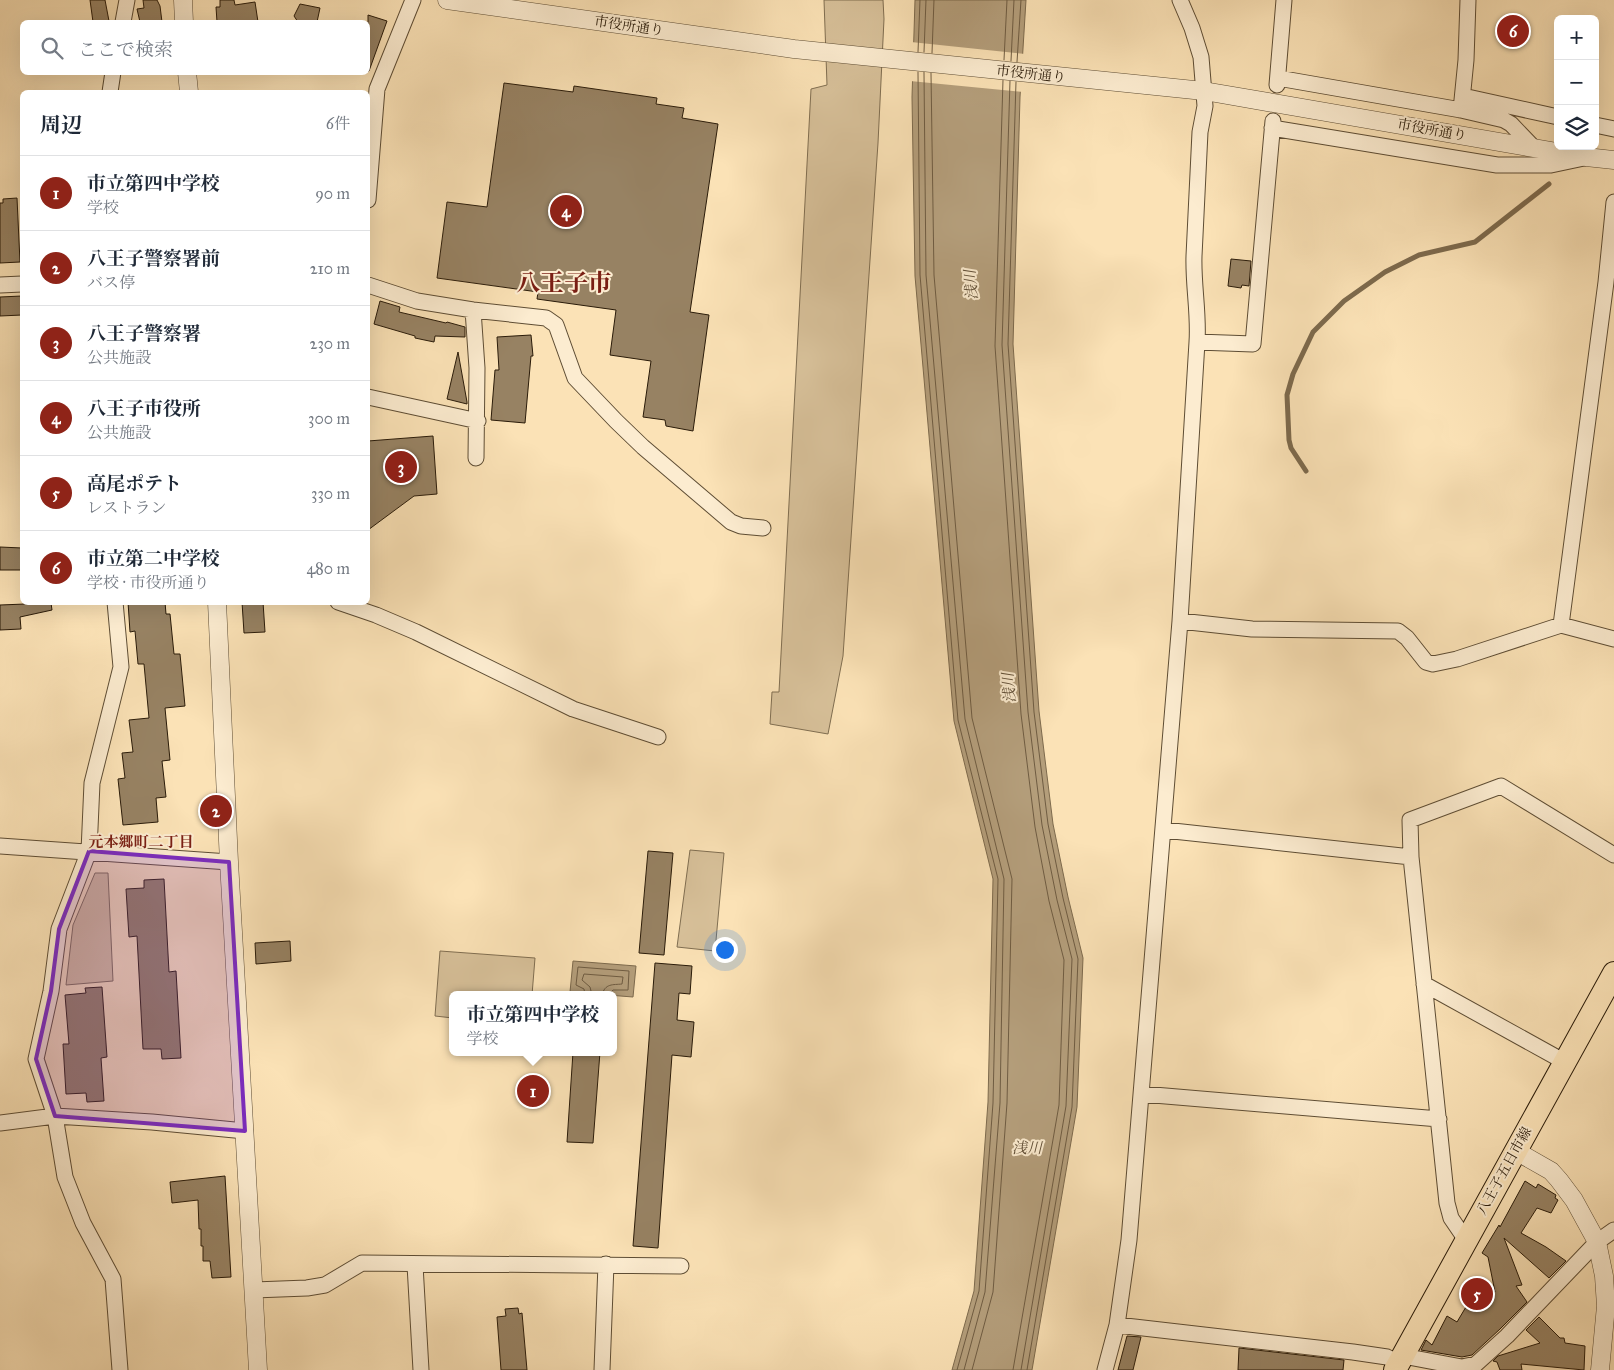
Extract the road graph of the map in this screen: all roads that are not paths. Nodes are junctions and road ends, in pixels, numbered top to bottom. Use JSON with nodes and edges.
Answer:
{"nodes":[{"id":1,"x":127,"y":0,"type":"edge"},
{"id":2,"x":183,"y":0,"type":"edge"},
{"id":3,"x":413,"y":0,"type":"edge"},
{"id":4,"x":447,"y":0,"type":"edge"},
{"id":5,"x":1180,"y":0,"type":"edge"},
{"id":6,"x":1284,"y":0,"type":"edge"},
{"id":7,"x":1468,"y":0,"type":"edge"},
{"id":8,"x":123,"y":20,"type":"edge"},
{"id":9,"x":184,"y":20,"type":"edge"},
{"id":10,"x":113,"y":75,"type":"edge"},
{"id":11,"x":187,"y":75,"type":"edge"},
{"id":12,"x":110,"y":90,"type":"edge"},
{"id":13,"x":189,"y":90,"type":"edge"},
{"id":14,"x":1200,"y":91,"type":"junction"},
{"id":15,"x":1462,"y":103,"type":"junction"},
{"id":16,"x":1554,"y":116,"type":"edge"},
{"id":17,"x":1599,"y":126,"type":"edge"},
{"id":18,"x":1614,"y":129,"type":"edge"},
{"id":19,"x":1534,"y":147,"type":"junction"},
{"id":20,"x":1586,"y":157,"type":"junction"},
{"id":21,"x":1614,"y":160,"type":"edge"},
{"id":22,"x":370,"y":175,"type":"edge"},
{"id":23,"x":1614,"y":202,"type":"edge"},
{"id":24,"x":20,"y":284,"type":"edge"},
{"id":25,"x":0,"y":285,"type":"edge"},
{"id":26,"x":370,"y":286,"type":"edge"},
{"id":27,"x":473,"y":310,"type":"junction"},
{"id":28,"x":1197,"y":342,"type":"junction"},
{"id":29,"x":370,"y":397,"type":"edge"},
{"id":30,"x":478,"y":421,"type":"junction"},
{"id":31,"x":476,"y":458,"type":"dead end"},
{"id":32,"x":763,"y":528,"type":"dead end"},
{"id":33,"x":115,"y":605,"type":"edge"},
{"id":34,"x":217,"y":605,"type":"edge"},
{"id":35,"x":347,"y":605,"type":"edge"},
{"id":36,"x":1180,"y":621,"type":"junction"},
{"id":37,"x":1561,"y":624,"type":"junction"},
{"id":38,"x":1614,"y":638,"type":"edge"},
{"id":39,"x":658,"y":737,"type":"dead end"},
{"id":40,"x":1164,"y":830,"type":"junction"},
{"id":41,"x":0,"y":846,"type":"edge"},
{"id":42,"x":89,"y":851,"type":"junction"},
{"id":43,"x":1614,"y":855,"type":"edge"},
{"id":44,"x":1411,"y":857,"type":"junction"},
{"id":45,"x":229,"y":862,"type":"junction"},
{"id":46,"x":1614,"y":973,"type":"edge"},
{"id":47,"x":1424,"y":984,"type":"junction"},
{"id":48,"x":1565,"y":1062,"type":"junction"},
{"id":49,"x":1142,"y":1094,"type":"junction"},
{"id":50,"x":55,"y":1116,"type":"junction"},
{"id":51,"x":1439,"y":1119,"type":"junction"},
{"id":52,"x":0,"y":1123,"type":"edge"},
{"id":53,"x":245,"y":1131,"type":"junction"},
{"id":54,"x":1516,"y":1151,"type":"junction"},
{"id":55,"x":1614,"y":1230,"type":"edge"},
{"id":56,"x":1466,"y":1240,"type":"junction"},
{"id":57,"x":1597,"y":1242,"type":"junction"},
{"id":58,"x":606,"y":1264,"type":"junction"},
{"id":59,"x":415,"y":1265,"type":"junction"},
{"id":60,"x":681,"y":1266,"type":"dead end"},
{"id":61,"x":253,"y":1290,"type":"junction"},
{"id":62,"x":1117,"y":1324,"type":"junction"},
{"id":63,"x":1399,"y":1363,"type":"edge"},
{"id":64,"x":120,"y":1370,"type":"edge"},
{"id":65,"x":258,"y":1370,"type":"edge"},
{"id":66,"x":421,"y":1370,"type":"edge"},
{"id":67,"x":602,"y":1370,"type":"edge"},
{"id":68,"x":1105,"y":1370,"type":"edge"},
{"id":69,"x":1600,"y":1370,"type":"edge"}],
"edges":[{"from":1,"to":8,"type":"street"},
{"from":2,"to":9,"type":"street"},
{"from":3,"to":22,"type":"street"},
{"from":4,"to":14,"type":"street","name":"市役所通り"},
{"from":5,"to":14,"type":"street"},
{"from":6,"to":15,"type":"street"},
{"from":7,"to":15,"type":"street"},
{"from":10,"to":12,"type":"street"},
{"from":11,"to":13,"type":"street"},
{"from":14,"to":19,"type":"street","name":"市役所通り"},
{"from":14,"to":28,"type":"street"},
{"from":15,"to":16,"type":"street"},
{"from":15,"to":19,"type":"street"},
{"from":17,"to":18,"type":"street"},
{"from":19,"to":20,"type":"street","name":"市役所通り"},
{"from":20,"to":21,"type":"street","name":"市役所通り"},
{"from":20,"to":28,"type":"street"},
{"from":23,"to":37,"type":"street"},
{"from":24,"to":25,"type":"street"},
{"from":26,"to":27,"type":"street"},
{"from":27,"to":30,"type":"street"},
{"from":27,"to":32,"type":"street"},
{"from":28,"to":36,"type":"street"},
{"from":29,"to":30,"type":"street"},
{"from":30,"to":31,"type":"street"},
{"from":33,"to":42,"type":"street"},
{"from":34,"to":45,"type":"street"},
{"from":35,"to":39,"type":"street"},
{"from":36,"to":37,"type":"street"},
{"from":36,"to":40,"type":"street"},
{"from":37,"to":38,"type":"street"},
{"from":40,"to":44,"type":"street"},
{"from":40,"to":49,"type":"street"},
{"from":41,"to":42,"type":"street"},
{"from":42,"to":45,"type":"street"},
{"from":42,"to":50,"type":"street"},
{"from":43,"to":44,"type":"street"},
{"from":44,"to":47,"type":"street"},
{"from":45,"to":53,"type":"street"},
{"from":46,"to":48,"type":"main road","name":"八王子五日市線"},
{"from":47,"to":48,"type":"street"},
{"from":47,"to":51,"type":"street"},
{"from":48,"to":54,"type":"main road","name":"八王子五日市線"},
{"from":49,"to":51,"type":"street"},
{"from":49,"to":62,"type":"street"},
{"from":50,"to":52,"type":"street"},
{"from":50,"to":53,"type":"street"},
{"from":50,"to":64,"type":"street"},
{"from":51,"to":56,"type":"street"},
{"from":53,"to":61,"type":"street"},
{"from":54,"to":56,"type":"main road","name":"八王子五日市線"},
{"from":54,"to":57,"type":"street"},
{"from":55,"to":57,"type":"street"},
{"from":56,"to":63,"type":"main road","name":"八王子五日市線"},
{"from":57,"to":63,"type":"street"},
{"from":57,"to":69,"type":"street"},
{"from":58,"to":59,"type":"street"},
{"from":58,"to":60,"type":"street"},
{"from":58,"to":67,"type":"street"},
{"from":59,"to":61,"type":"street"},
{"from":59,"to":66,"type":"street"},
{"from":61,"to":65,"type":"street"},
{"from":62,"to":63,"type":"street"},
{"from":62,"to":68,"type":"street"}]}
